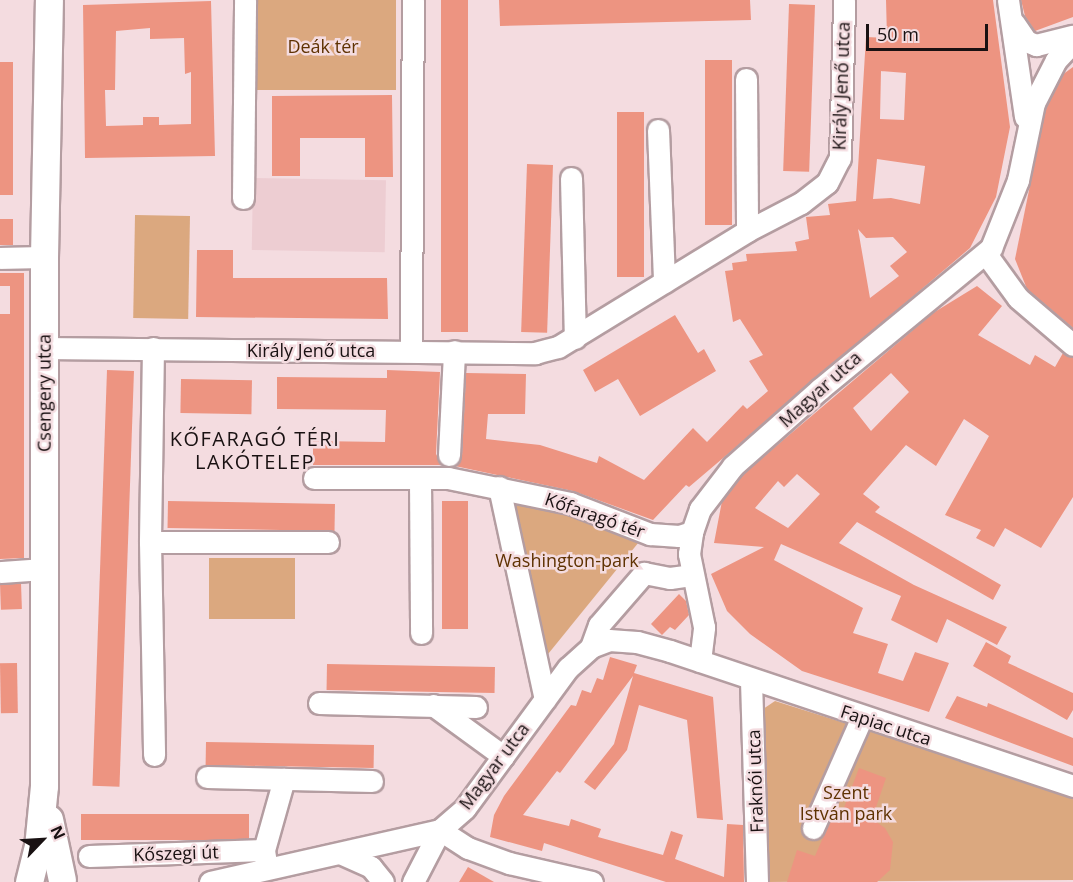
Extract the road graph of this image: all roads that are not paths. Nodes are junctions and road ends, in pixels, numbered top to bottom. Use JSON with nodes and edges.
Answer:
{"nodes":[{"id":1,"x":49,"y":0,"type":"edge"},
{"id":2,"x":245,"y":0,"type":"edge"},
{"id":3,"x":413,"y":0,"type":"edge"},
{"id":4,"x":844,"y":0,"type":"edge"},
{"id":5,"x":1010,"y":10,"type":"edge"},
{"id":6,"x":1073,"y":36,"type":"edge"},
{"id":7,"x":1073,"y":42,"type":"edge"},
{"id":8,"x":746,"y":79,"type":"dead end"},
{"id":9,"x":658,"y":130,"type":"dead end"},
{"id":10,"x":1024,"y":151,"type":"junction"},
{"id":11,"x":572,"y":178,"type":"dead end"},
{"id":12,"x":243,"y":198,"type":"dead end"},
{"id":13,"x":747,"y":231,"type":"junction"},
{"id":14,"x":986,"y":254,"type":"junction"},
{"id":15,"x":44,"y":257,"type":"junction"},
{"id":16,"x":0,"y":258,"type":"edge"},
{"id":17,"x":664,"y":282,"type":"junction"},
{"id":18,"x":575,"y":338,"type":"junction"},
{"id":19,"x":1073,"y":345,"type":"edge"},
{"id":20,"x":44,"y":348,"type":"junction"},
{"id":21,"x":153,"y":348,"type":"junction"},
{"id":22,"x":411,"y":350,"type":"junction"},
{"id":23,"x":454,"y":351,"type":"junction"},
{"id":24,"x":449,"y":455,"type":"dead end"},
{"id":25,"x":314,"y":478,"type":"dead end"},
{"id":26,"x":420,"y":479,"type":"junction"},
{"id":27,"x":498,"y":487,"type":"junction"},
{"id":28,"x":692,"y":532,"type":"junction"},
{"id":29,"x":150,"y":542,"type":"junction"},
{"id":30,"x":328,"y":542,"type":"dead end"},
{"id":31,"x":44,"y":569,"type":"junction"},
{"id":32,"x":0,"y":572,"type":"edge"},
{"id":33,"x":690,"y":575,"type":"junction"},
{"id":34,"x":421,"y":633,"type":"dead end"},
{"id":35,"x":591,"y":646,"type":"junction"},
{"id":36,"x":700,"y":661,"type":"junction"},
{"id":37,"x":751,"y":680,"type":"junction"},
{"id":38,"x":545,"y":699,"type":"junction"},
{"id":39,"x":319,"y":704,"type":"dead end"},
{"id":40,"x":432,"y":705,"type":"junction"},
{"id":41,"x":476,"y":707,"type":"dead end"},
{"id":42,"x":862,"y":717,"type":"junction"},
{"id":43,"x":154,"y":755,"type":"dead end"},
{"id":44,"x":503,"y":756,"type":"junction"},
{"id":45,"x":207,"y":777,"type":"dead end"},
{"id":46,"x":284,"y":779,"type":"junction"},
{"id":47,"x":372,"y":781,"type":"dead end"},
{"id":48,"x":44,"y":786,"type":"junction"},
{"id":49,"x":1073,"y":786,"type":"edge"},
{"id":50,"x":813,"y":828,"type":"dead end"},
{"id":51,"x":440,"y":830,"type":"junction"},
{"id":52,"x":342,"y":854,"type":"junction"},
{"id":53,"x":89,"y":855,"type":"dead end"},
{"id":54,"x":266,"y":860,"type":"junction"},
{"id":55,"x":64,"y":881,"type":"edge"},
{"id":56,"x":29,"y":882,"type":"edge"},
{"id":57,"x":34,"y":882,"type":"edge"},
{"id":58,"x":210,"y":882,"type":"edge"},
{"id":59,"x":383,"y":882,"type":"edge"},
{"id":60,"x":413,"y":882,"type":"edge"},
{"id":61,"x":592,"y":882,"type":"edge"},
{"id":62,"x":757,"y":882,"type":"edge"}],
"edges":[{"from":1,"to":15,"type":"main road","name":"Csengery utca"},
{"from":2,"to":12,"type":"street"},
{"from":3,"to":22,"type":"street"},
{"from":4,"to":13,"type":"street","name":"Király Jenő utca"},
{"from":5,"to":6,"type":"street"},
{"from":5,"to":10,"type":"street"},
{"from":7,"to":10,"type":"street"},
{"from":8,"to":13,"type":"street"},
{"from":9,"to":17,"type":"street"},
{"from":10,"to":14,"type":"street","name":"Magyar utca"},
{"from":11,"to":18,"type":"street"},
{"from":13,"to":17,"type":"street","name":"Király Jenő utca"},
{"from":14,"to":19,"type":"street"},
{"from":14,"to":28,"type":"street","name":"Magyar utca"},
{"from":15,"to":16,"type":"street"},
{"from":15,"to":20,"type":"main road","name":"Csengery utca"},
{"from":17,"to":18,"type":"street","name":"Király Jenő utca"},
{"from":18,"to":23,"type":"street","name":"Király Jenő utca"},
{"from":20,"to":21,"type":"street","name":"Király Jenő utca"},
{"from":20,"to":31,"type":"main road","name":"Csengery utca"},
{"from":21,"to":22,"type":"street","name":"Király Jenő utca"},
{"from":21,"to":29,"type":"street"},
{"from":22,"to":23,"type":"street","name":"Király Jenő utca"},
{"from":23,"to":24,"type":"street"},
{"from":25,"to":26,"type":"street","name":"Kőfaragó tér"},
{"from":26,"to":27,"type":"street","name":"Kőfaragó tér"},
{"from":26,"to":34,"type":"street"},
{"from":27,"to":28,"type":"street","name":"Kőfaragó tér"},
{"from":27,"to":38,"type":"street"},
{"from":28,"to":33,"type":"street","name":"Magyar utca"},
{"from":29,"to":30,"type":"street"},
{"from":29,"to":43,"type":"street"},
{"from":31,"to":32,"type":"street"},
{"from":31,"to":48,"type":"main road","name":"Csengery utca"},
{"from":33,"to":35,"type":"street"},
{"from":33,"to":36,"type":"street","name":"Magyar utca"},
{"from":35,"to":36,"type":"street"},
{"from":35,"to":38,"type":"street"},
{"from":36,"to":37,"type":"street","name":"Fapiac utca"},
{"from":37,"to":42,"type":"street","name":"Fapiac utca"},
{"from":37,"to":62,"type":"street","name":"Fraknói utca"},
{"from":38,"to":44,"type":"street","name":"Magyar utca"},
{"from":39,"to":40,"type":"street"},
{"from":40,"to":41,"type":"street"},
{"from":40,"to":44,"type":"street"},
{"from":42,"to":49,"type":"street","name":"Fapiac utca"},
{"from":42,"to":50,"type":"street"},
{"from":44,"to":51,"type":"street","name":"Magyar utca"},
{"from":45,"to":46,"type":"street"},
{"from":46,"to":47,"type":"street"},
{"from":46,"to":54,"type":"street"},
{"from":48,"to":55,"type":"main road","name":"Csengery utca"},
{"from":48,"to":56,"type":"main road","name":"Csengery utca"},
{"from":51,"to":52,"type":"street","name":"Kőszegi út"},
{"from":51,"to":60,"type":"street"},
{"from":51,"to":61,"type":"street"},
{"from":52,"to":54,"type":"street","name":"Kőszegi út"},
{"from":52,"to":59,"type":"street"},
{"from":53,"to":54,"type":"street","name":"Kőszegi út"},
{"from":54,"to":58,"type":"street","name":"Kőszegi út"},
{"from":55,"to":57,"type":"main road"}]}
